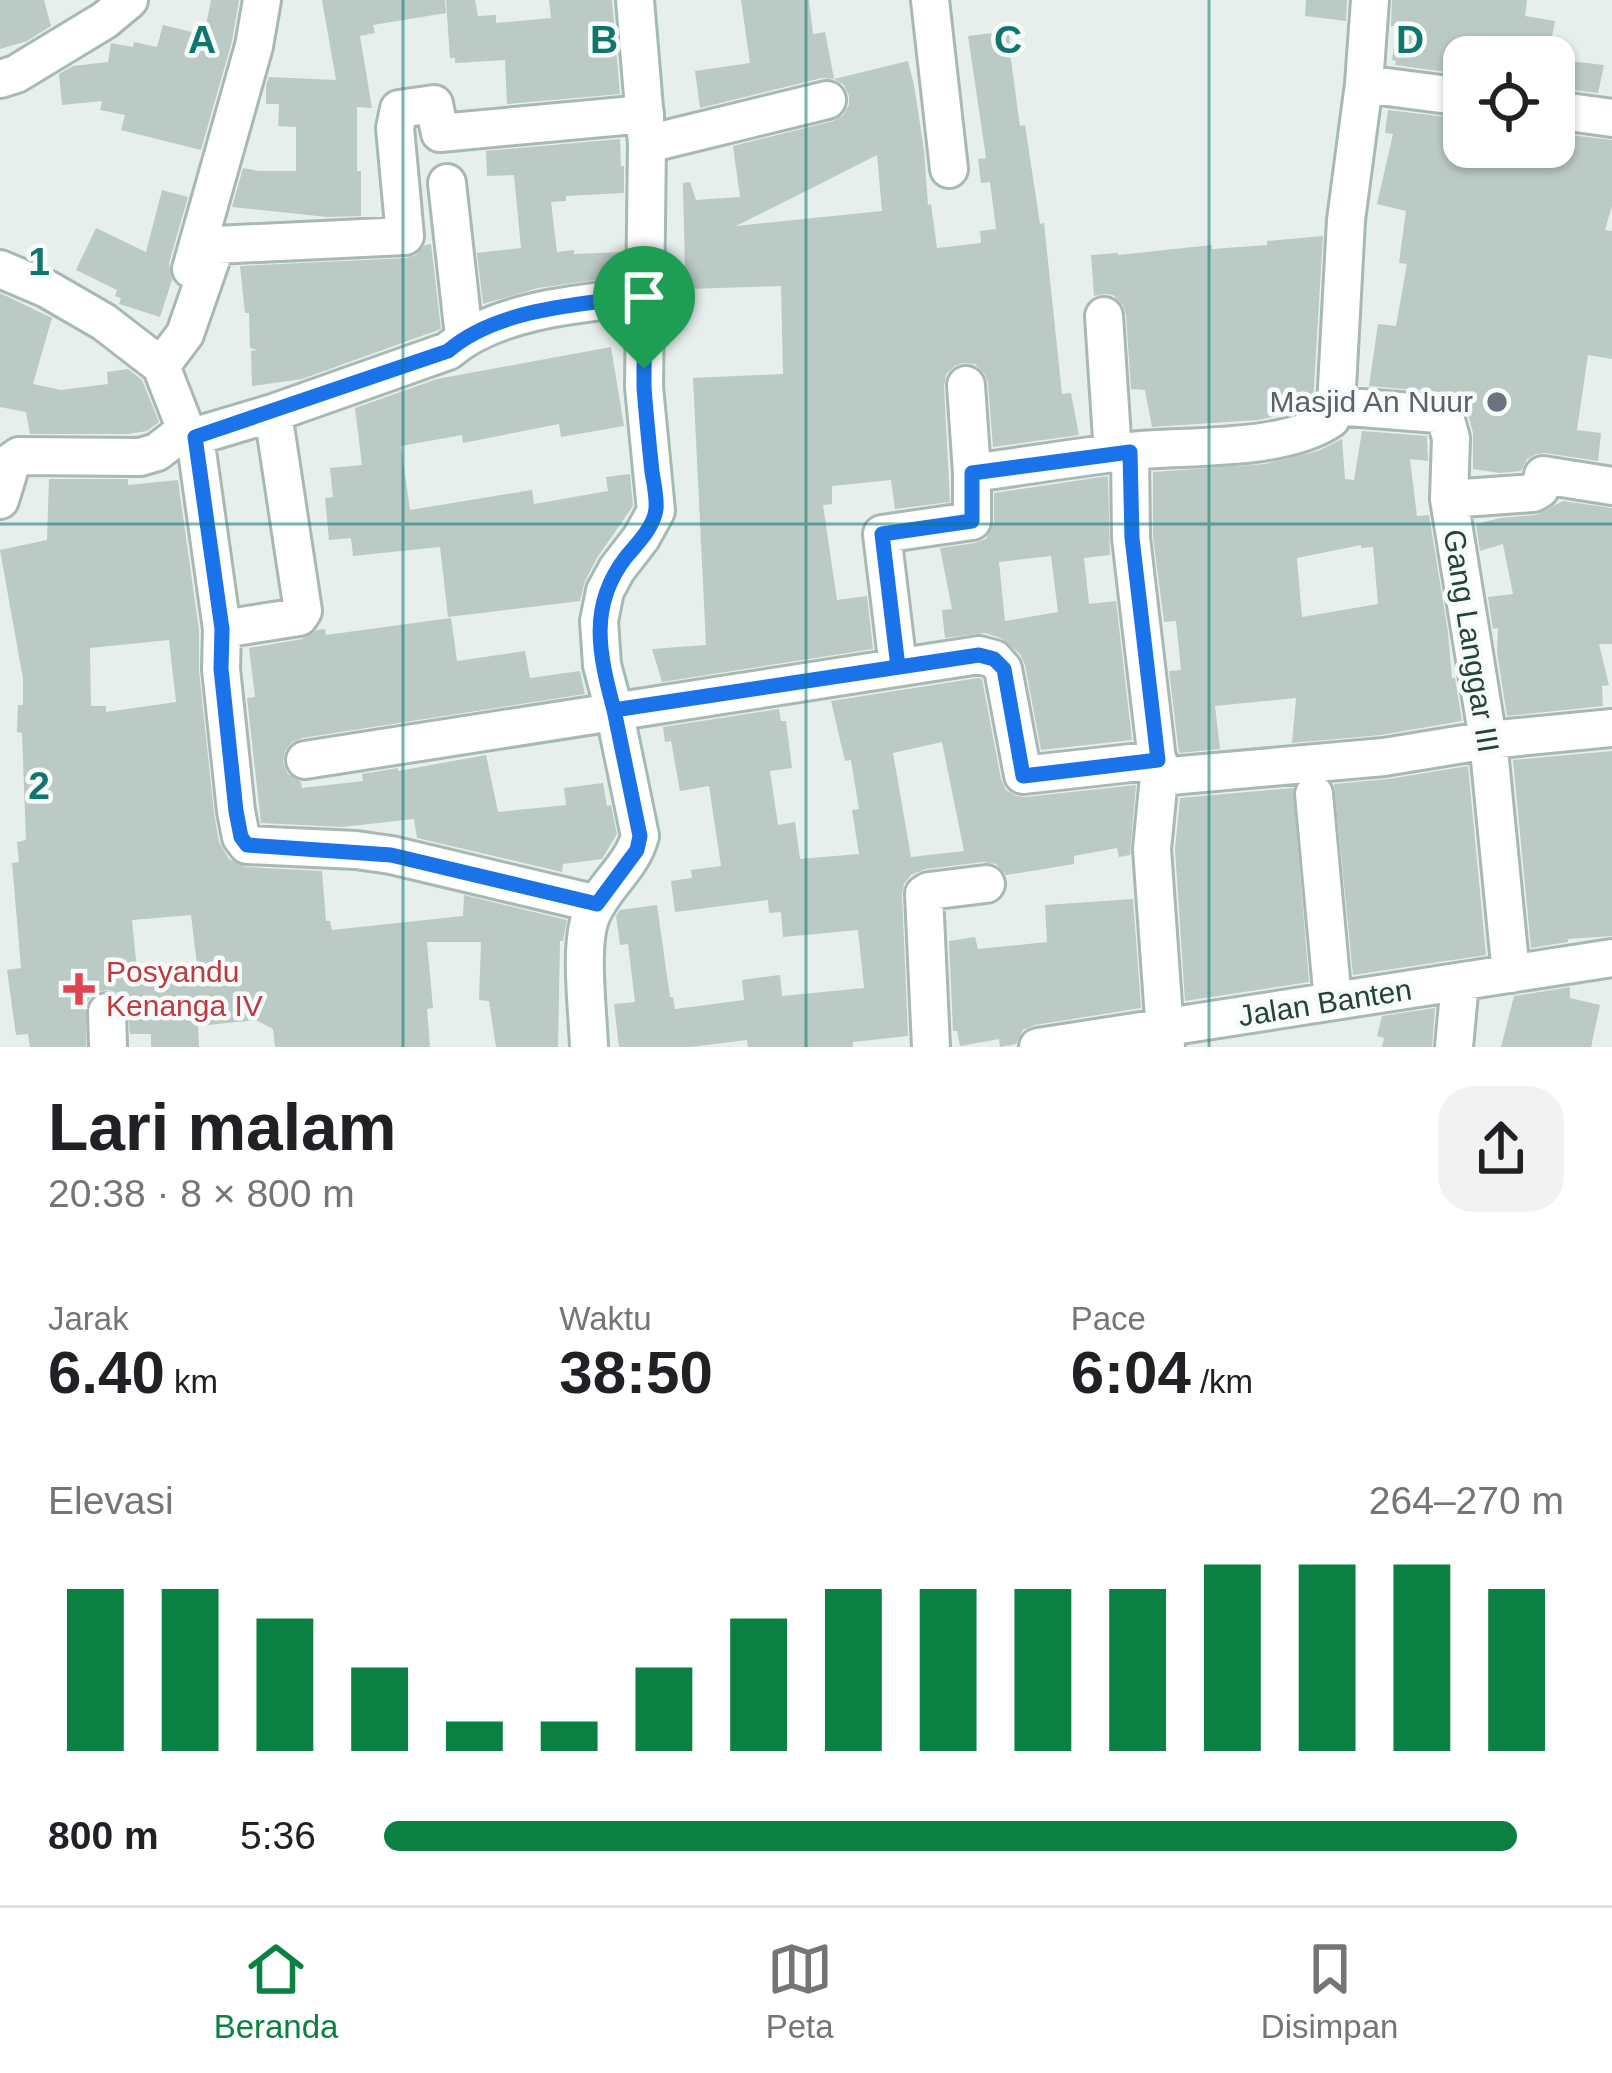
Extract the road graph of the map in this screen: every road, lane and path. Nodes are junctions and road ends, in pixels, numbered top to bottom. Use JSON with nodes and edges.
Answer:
{"nodes":[{"id":1,"x":262,"y":0,"type":"edge"},
{"id":2,"x":635,"y":0,"type":"edge"},
{"id":3,"x":930,"y":0,"type":"edge"},
{"id":4,"x":1370,"y":0,"type":"edge"},
{"id":5,"x":112,"y":6,"type":"edge"},
{"id":6,"x":0,"y":79,"type":"edge"},
{"id":7,"x":1364,"y":84,"type":"junction"},
{"id":8,"x":1443,"y":95,"type":"edge"},
{"id":9,"x":827,"y":100,"type":"dead end"},
{"id":10,"x":1575,"y":113,"type":"edge"},
{"id":11,"x":1612,"y":118,"type":"edge"},
{"id":12,"x":646,"y":129,"type":"junction"},
{"id":13,"x":949,"y":169,"type":"dead end"},
{"id":14,"x":447,"y":183,"type":"dead end"},
{"id":15,"x":0,"y":269,"type":"edge"},
{"id":16,"x":646,"y":296,"type":"junction"},
{"id":17,"x":1104,"y":316,"type":"dead end"},
{"id":18,"x":464,"y":336,"type":"junction"},
{"id":19,"x":160,"y":366,"type":"junction"},
{"id":20,"x":966,"y":385,"type":"dead end"},
{"id":21,"x":1336,"y":406,"type":"junction"},
{"id":22,"x":273,"y":413,"type":"junction"},
{"id":23,"x":190,"y":434,"type":"junction"},
{"id":24,"x":1122,"y":453,"type":"junction"},
{"id":25,"x":972,"y":473,"type":"junction"},
{"id":26,"x":1612,"y":486,"type":"edge"},
{"id":27,"x":1449,"y":499,"type":"junction"},
{"id":28,"x":0,"y":500,"type":"edge"},
{"id":29,"x":222,"y":629,"type":"junction"},
{"id":30,"x":898,"y":667,"type":"junction"},
{"id":31,"x":614,"y":710,"type":"junction"},
{"id":32,"x":1612,"y":728,"type":"edge"},
{"id":33,"x":1488,"y":740,"type":"junction"},
{"id":34,"x":305,"y":760,"type":"dead end"},
{"id":35,"x":1159,"y":769,"type":"junction"},
{"id":36,"x":1314,"y":794,"type":"dead end"},
{"id":37,"x":986,"y":884,"type":"dead end"},
{"id":38,"x":597,"y":904,"type":"junction"},
{"id":39,"x":1612,"y":958,"type":"edge"},
{"id":40,"x":1511,"y":974,"type":"junction"},
{"id":41,"x":1460,"y":982,"type":"junction"},
{"id":42,"x":1333,"y":1001,"type":"junction"},
{"id":43,"x":1165,"y":1037,"type":"edge"},
{"id":44,"x":589,"y":1047,"type":"edge"},
{"id":45,"x":931,"y":1047,"type":"edge"},
{"id":46,"x":1038,"y":1047,"type":"edge"},
{"id":47,"x":1454,"y":1047,"type":"edge"}],
"edges":[{"from":1,"to":19,"type":"street"},
{"from":2,"to":12,"type":"street"},
{"from":3,"to":13,"type":"street"},
{"from":4,"to":7,"type":"street"},
{"from":5,"to":6,"type":"street"},
{"from":7,"to":8,"type":"street"},
{"from":7,"to":21,"type":"street"},
{"from":9,"to":12,"type":"street"},
{"from":10,"to":11,"type":"street"},
{"from":12,"to":16,"type":"street"},
{"from":12,"to":19,"type":"street"},
{"from":14,"to":18,"type":"street"},
{"from":15,"to":19,"type":"street"},
{"from":16,"to":18,"type":"street"},
{"from":16,"to":31,"type":"street"},
{"from":17,"to":24,"type":"street"},
{"from":18,"to":22,"type":"street"},
{"from":19,"to":23,"type":"street"},
{"from":20,"to":25,"type":"street"},
{"from":21,"to":24,"type":"street"},
{"from":21,"to":27,"type":"street","name":"Gang Langgar III"},
{"from":22,"to":23,"type":"street"},
{"from":22,"to":29,"type":"street"},
{"from":23,"to":28,"type":"street"},
{"from":23,"to":29,"type":"street"},
{"from":24,"to":25,"type":"street"},
{"from":24,"to":35,"type":"street"},
{"from":25,"to":30,"type":"street"},
{"from":26,"to":27,"type":"street"},
{"from":27,"to":33,"type":"street","name":"Gang Langgar III"},
{"from":29,"to":38,"type":"street"},
{"from":30,"to":31,"type":"street"},
{"from":30,"to":35,"type":"street"},
{"from":31,"to":34,"type":"street"},
{"from":31,"to":38,"type":"street"},
{"from":32,"to":33,"type":"street"},
{"from":33,"to":35,"type":"street"},
{"from":33,"to":40,"type":"street","name":"Gang Langgar III"},
{"from":35,"to":43,"type":"street"},
{"from":36,"to":42,"type":"street"},
{"from":37,"to":45,"type":"street"},
{"from":38,"to":44,"type":"street"},
{"from":39,"to":40,"type":"street","name":"Jalan Banten"},
{"from":40,"to":41,"type":"street","name":"Jalan Banten"},
{"from":41,"to":42,"type":"street","name":"Jalan Banten"},
{"from":41,"to":47,"type":"street"},
{"from":42,"to":43,"type":"street","name":"Jalan Banten"},
{"from":43,"to":46,"type":"street","name":"Jalan Banten"}]}
